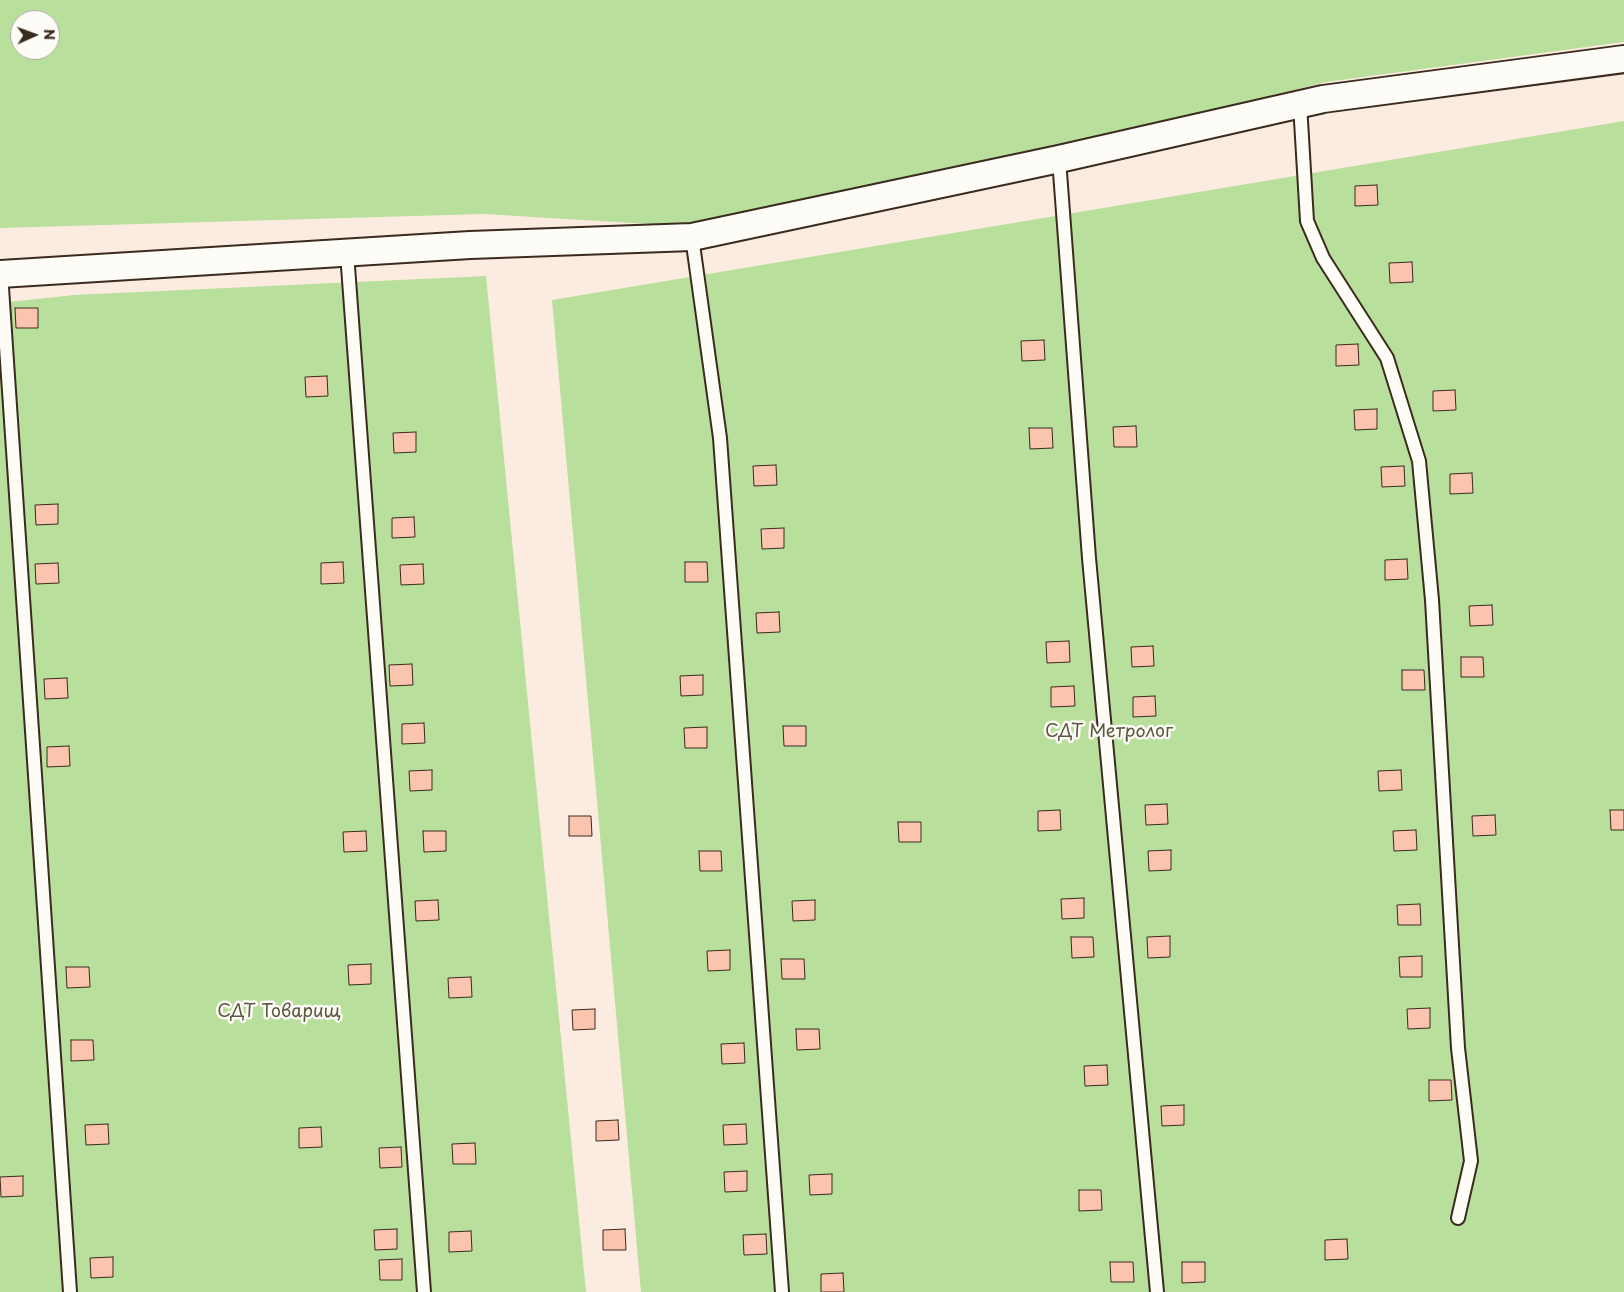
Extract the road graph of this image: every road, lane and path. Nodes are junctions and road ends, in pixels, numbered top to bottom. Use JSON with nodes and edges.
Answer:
{"nodes":[{"id":1,"x":1624,"y":59,"type":"edge"},
{"id":2,"x":1300,"y":104,"type":"junction"},
{"id":3,"x":1059,"y":159,"type":"junction"},
{"id":4,"x":692,"y":237,"type":"junction"},
{"id":5,"x":347,"y":253,"type":"junction"},
{"id":6,"x":1,"y":273,"type":"edge"},
{"id":7,"x":1458,"y":1218,"type":"dead end"},
{"id":8,"x":70,"y":1292,"type":"edge"},
{"id":9,"x":424,"y":1292,"type":"edge"},
{"id":10,"x":782,"y":1292,"type":"edge"},
{"id":11,"x":1157,"y":1292,"type":"edge"}],
"edges":[{"from":1,"to":2,"type":"street"},
{"from":2,"to":3,"type":"street"},
{"from":2,"to":7,"type":"lane"},
{"from":3,"to":4,"type":"street"},
{"from":3,"to":11,"type":"lane"},
{"from":4,"to":5,"type":"street"},
{"from":4,"to":10,"type":"lane"},
{"from":5,"to":6,"type":"street"},
{"from":5,"to":9,"type":"lane"},
{"from":6,"to":8,"type":"lane"}]}
